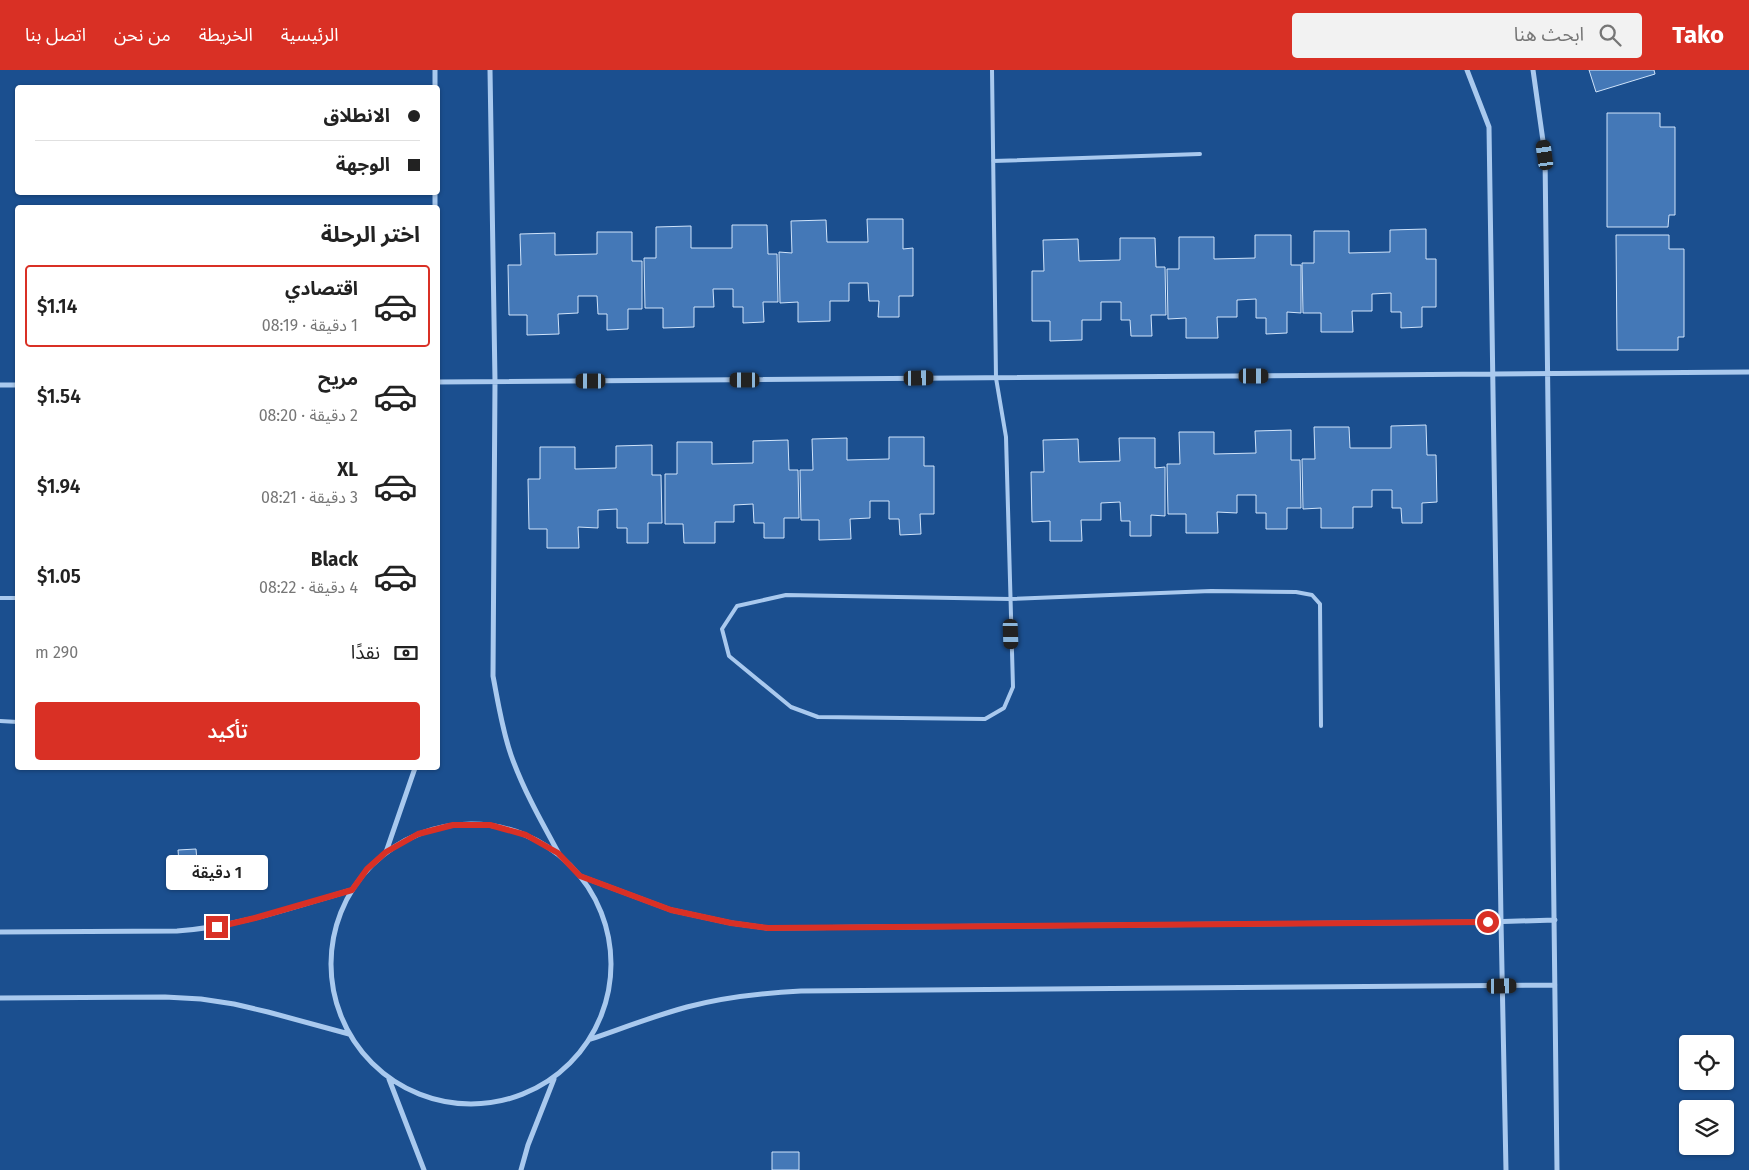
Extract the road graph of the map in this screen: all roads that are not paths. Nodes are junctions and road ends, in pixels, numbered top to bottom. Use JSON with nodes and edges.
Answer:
{"nodes":[{"id":1,"x":435,"y":70,"type":"edge"},
{"id":2,"x":490,"y":70,"type":"edge"},
{"id":3,"x":992,"y":70,"type":"edge"},
{"id":4,"x":1467,"y":70,"type":"edge"},
{"id":5,"x":1533,"y":70,"type":"edge"},
{"id":6,"x":435,"y":85,"type":"edge"},
{"id":7,"x":1200,"y":154,"type":"dead end"},
{"id":8,"x":993,"y":161,"type":"junction"},
{"id":9,"x":1749,"y":372,"type":"edge"},
{"id":10,"x":1548,"y":373,"type":"junction"},
{"id":11,"x":1492,"y":374,"type":"junction"},
{"id":12,"x":996,"y":378,"type":"junction"},
{"id":13,"x":440,"y":382,"type":"edge"},
{"id":14,"x":494,"y":382,"type":"junction"},
{"id":15,"x":15,"y":385,"type":"edge"},
{"id":16,"x":0,"y":386,"type":"edge"},
{"id":17,"x":0,"y":598,"type":"edge"},
{"id":18,"x":15,"y":598,"type":"edge"},
{"id":19,"x":1010,"y":598,"type":"junction"},
{"id":20,"x":0,"y":721,"type":"edge"},
{"id":21,"x":15,"y":722,"type":"edge"},
{"id":22,"x":1321,"y":726,"type":"dead end"},
{"id":23,"x":414,"y":770,"type":"edge"},
{"id":24,"x":386,"y":852,"type":"junction"},
{"id":25,"x":558,"y":853,"type":"junction"},
{"id":26,"x":580,"y":876,"type":"junction"},
{"id":27,"x":352,"y":890,"type":"junction"},
{"id":28,"x":1555,"y":920,"type":"junction"},
{"id":29,"x":1500,"y":921,"type":"junction"},
{"id":30,"x":0,"y":932,"type":"edge"},
{"id":31,"x":1555,"y":985,"type":"junction"},
{"id":32,"x":1502,"y":986,"type":"junction"},
{"id":33,"x":0,"y":998,"type":"edge"},
{"id":34,"x":349,"y":1034,"type":"junction"},
{"id":35,"x":591,"y":1039,"type":"junction"},
{"id":36,"x":389,"y":1078,"type":"junction"},
{"id":37,"x":554,"y":1078,"type":"junction"},
{"id":38,"x":424,"y":1170,"type":"edge"},
{"id":39,"x":521,"y":1170,"type":"edge"},
{"id":40,"x":1506,"y":1170,"type":"edge"},
{"id":41,"x":1557,"y":1170,"type":"edge"}],
"edges":[{"from":1,"to":6,"type":"street"},
{"from":2,"to":14,"type":"street"},
{"from":3,"to":8,"type":"lane"},
{"from":4,"to":11,"type":"street"},
{"from":5,"to":10,"type":"street"},
{"from":7,"to":8,"type":"lane"},
{"from":8,"to":12,"type":"lane"},
{"from":9,"to":10,"type":"street"},
{"from":10,"to":11,"type":"street"},
{"from":10,"to":28,"type":"street"},
{"from":11,"to":12,"type":"street"},
{"from":11,"to":29,"type":"street"},
{"from":12,"to":14,"type":"street"},
{"from":12,"to":19,"type":"lane"},
{"from":13,"to":14,"type":"street"},
{"from":14,"to":25,"type":"street"},
{"from":15,"to":16,"type":"street"},
{"from":17,"to":18,"type":"lane"},
{"from":19,"to":19,"type":"lane"},
{"from":19,"to":22,"type":"lane"},
{"from":20,"to":21,"type":"lane"},
{"from":23,"to":24,"type":"street"},
{"from":24,"to":25,"type":"street"},
{"from":24,"to":27,"type":"street"},
{"from":25,"to":26,"type":"street"},
{"from":26,"to":29,"type":"street"},
{"from":26,"to":35,"type":"street"},
{"from":27,"to":30,"type":"street"},
{"from":27,"to":34,"type":"street"},
{"from":28,"to":29,"type":"street"},
{"from":28,"to":31,"type":"street"},
{"from":29,"to":32,"type":"street"},
{"from":31,"to":32,"type":"street"},
{"from":31,"to":41,"type":"street"},
{"from":32,"to":35,"type":"street"},
{"from":32,"to":40,"type":"street"},
{"from":33,"to":34,"type":"street"},
{"from":34,"to":36,"type":"street"},
{"from":35,"to":37,"type":"street"},
{"from":36,"to":37,"type":"street"},
{"from":36,"to":38,"type":"street"},
{"from":37,"to":39,"type":"street"}]}
